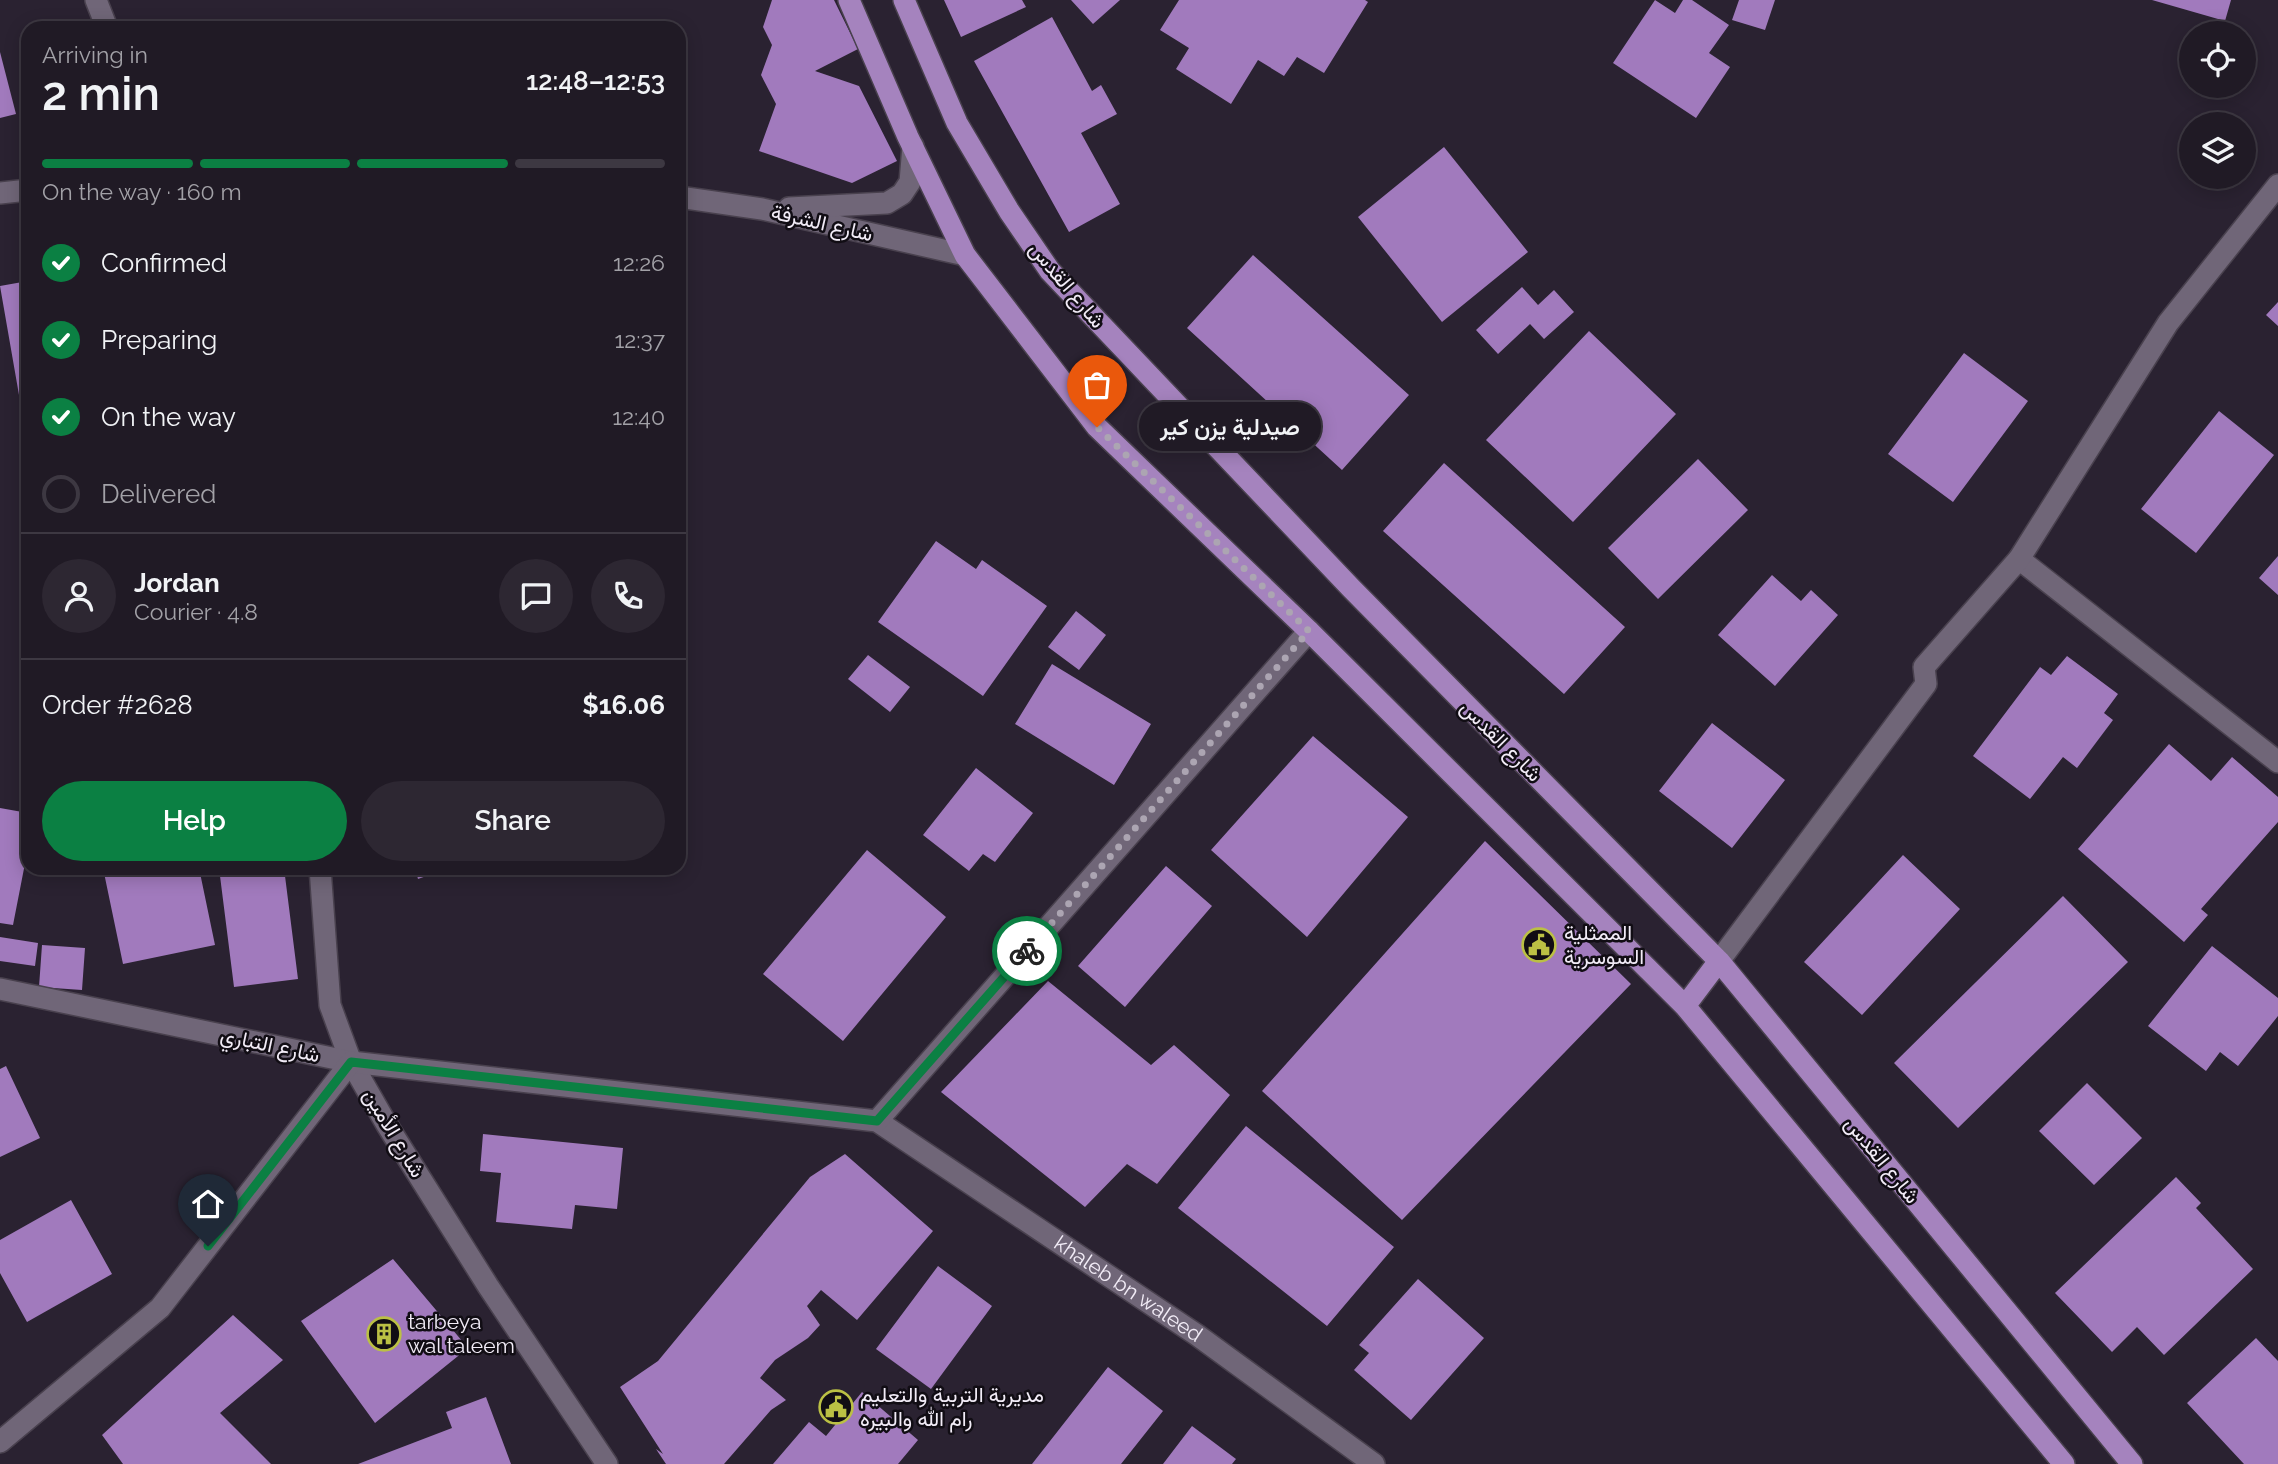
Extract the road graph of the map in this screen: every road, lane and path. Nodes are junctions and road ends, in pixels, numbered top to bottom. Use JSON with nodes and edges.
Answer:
{"nodes":[{"id":1,"x":96,"y":0,"type":"edge"},
{"id":2,"x":849,"y":0,"type":"edge"},
{"id":3,"x":904,"y":0,"type":"edge"},
{"id":4,"x":104,"y":21,"type":"edge"},
{"id":5,"x":913,"y":146,"type":"junction"},
{"id":6,"x":2278,"y":185,"type":"edge"},
{"id":7,"x":21,"y":191,"type":"edge"},
{"id":8,"x":0,"y":193,"type":"edge"},
{"id":9,"x":686,"y":198,"type":"edge"},
{"id":10,"x":762,"y":209,"type":"junction"},
{"id":11,"x":965,"y":255,"type":"junction"},
{"id":12,"x":2019,"y":559,"type":"junction"},
{"id":13,"x":1309,"y":631,"type":"junction"},
{"id":14,"x":2278,"y":762,"type":"edge"},
{"id":15,"x":321,"y":875,"type":"edge"},
{"id":16,"x":1719,"y":961,"type":"junction"},
{"id":17,"x":0,"y":989,"type":"edge"},
{"id":18,"x":1685,"y":1006,"type":"junction"},
{"id":19,"x":351,"y":1062,"type":"junction"},
{"id":20,"x":877,"y":1121,"type":"junction"},
{"id":21,"x":0,"y":1442,"type":"edge"},
{"id":22,"x":607,"y":1464,"type":"edge"},
{"id":23,"x":1374,"y":1464,"type":"edge"},
{"id":24,"x":2064,"y":1464,"type":"edge"},
{"id":25,"x":2132,"y":1464,"type":"edge"}],
"edges":[{"from":1,"to":4,"type":"street"},
{"from":2,"to":5,"type":"main road"},
{"from":3,"to":16,"type":"main road","name":"شارع القدس"},
{"from":5,"to":10,"type":"street"},
{"from":5,"to":11,"type":"main road"},
{"from":6,"to":12,"type":"street"},
{"from":7,"to":8,"type":"street"},
{"from":9,"to":10,"type":"street","name":"شارع الشرفة"},
{"from":10,"to":11,"type":"street","name":"شارع الشرفة"},
{"from":11,"to":13,"type":"main road"},
{"from":12,"to":14,"type":"street"},
{"from":12,"to":16,"type":"street"},
{"from":13,"to":18,"type":"main road"},
{"from":13,"to":20,"type":"street"},
{"from":15,"to":19,"type":"street"},
{"from":16,"to":18,"type":"main road"},
{"from":16,"to":25,"type":"main road","name":"شارع القدس"},
{"from":17,"to":19,"type":"street","name":"شارع التباري"},
{"from":18,"to":24,"type":"main road"},
{"from":19,"to":20,"type":"street","name":"شارع التباري"},
{"from":19,"to":21,"type":"street","name":"شارع الأمين"},
{"from":19,"to":22,"type":"street","name":"شارع الأمين"},
{"from":20,"to":23,"type":"street","name":"khaleb bn waleed"}]}
